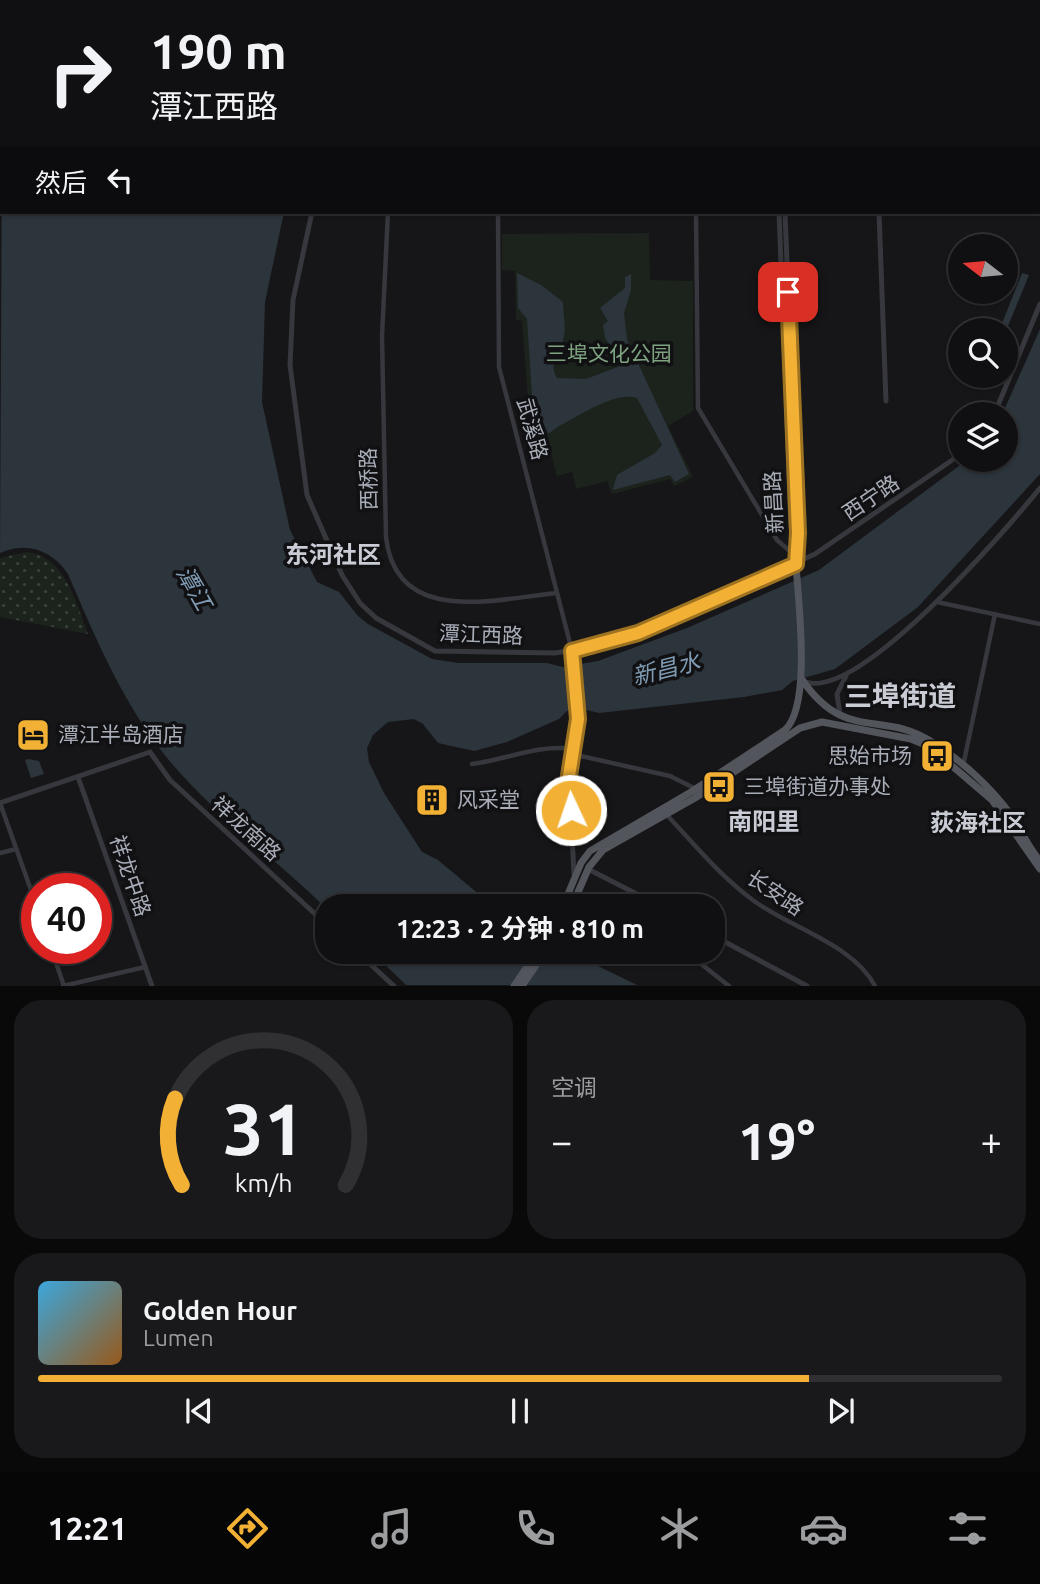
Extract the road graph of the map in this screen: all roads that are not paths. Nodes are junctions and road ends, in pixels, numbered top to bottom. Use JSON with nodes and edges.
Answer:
{"nodes":[{"id":1,"x":312,"y":214,"type":"edge"},
{"id":2,"x":388,"y":214,"type":"edge"},
{"id":3,"x":498,"y":214,"type":"edge"},
{"id":4,"x":696,"y":214,"type":"edge"},
{"id":5,"x":779,"y":214,"type":"edge"},
{"id":6,"x":785,"y":214,"type":"edge"},
{"id":7,"x":879,"y":214,"type":"edge"},
{"id":8,"x":1040,"y":304,"type":"edge"},
{"id":9,"x":886,"y":401,"type":"dead end"},
{"id":10,"x":999,"y":402,"type":"edge"},
{"id":11,"x":948,"y":463,"type":"edge"},
{"id":12,"x":1040,"y":488,"type":"edge"},
{"id":13,"x":792,"y":553,"type":"junction"},
{"id":14,"x":796,"y":564,"type":"junction"},
{"id":15,"x":557,"y":593,"type":"junction"},
{"id":16,"x":937,"y":602,"type":"junction"},
{"id":17,"x":995,"y":614,"type":"junction"},
{"id":18,"x":1040,"y":624,"type":"edge"},
{"id":19,"x":572,"y":651,"type":"junction"},
{"id":20,"x":848,"y":674,"type":"junction"},
{"id":21,"x":802,"y":679,"type":"junction"},
{"id":22,"x":820,"y":700,"type":"junction"},
{"id":23,"x":841,"y":718,"type":"junction"},
{"id":24,"x":813,"y":723,"type":"junction"},
{"id":25,"x":571,"y":752,"type":"junction"},
{"id":26,"x":472,"y":764,"type":"dead end"},
{"id":27,"x":963,"y":767,"type":"junction"},
{"id":28,"x":78,"y":777,"type":"junction"},
{"id":29,"x":696,"y":789,"type":"junction"},
{"id":30,"x":0,"y":803,"type":"edge"},
{"id":31,"x":666,"y":814,"type":"junction"},
{"id":32,"x":16,"y":849,"type":"junction"},
{"id":33,"x":0,"y":853,"type":"edge"},
{"id":34,"x":1040,"y":861,"type":"edge"},
{"id":35,"x":588,"y":869,"type":"junction"},
{"id":36,"x":1040,"y":869,"type":"edge"},
{"id":37,"x":25,"y":873,"type":"edge"},
{"id":38,"x":574,"y":880,"type":"junction"},
{"id":39,"x":569,"y":894,"type":"edge"},
{"id":40,"x":577,"y":894,"type":"edge"},
{"id":41,"x":637,"y":894,"type":"edge"},
{"id":42,"x":315,"y":914,"type":"edge"},
{"id":43,"x":725,"y":942,"type":"edge"},
{"id":44,"x":57,"y":964,"type":"edge"},
{"id":45,"x":370,"y":964,"type":"edge"},
{"id":46,"x":529,"y":964,"type":"edge"},
{"id":47,"x":537,"y":964,"type":"edge"},
{"id":48,"x":702,"y":964,"type":"edge"},
{"id":49,"x":145,"y":967,"type":"junction"},
{"id":50,"x":64,"y":985,"type":"edge"},
{"id":51,"x":152,"y":985,"type":"edge"},
{"id":52,"x":394,"y":985,"type":"edge"},
{"id":53,"x":514,"y":985,"type":"edge"},
{"id":54,"x":522,"y":985,"type":"edge"},
{"id":55,"x":729,"y":985,"type":"edge"},
{"id":56,"x":807,"y":985,"type":"edge"},
{"id":57,"x":875,"y":985,"type":"edge"}],
"edges":[{"from":1,"to":19,"type":"street","name":"潭江西路"},
{"from":2,"to":15,"type":"street","name":"西桥路"},
{"from":3,"to":15,"type":"street","name":"武溪路"},
{"from":4,"to":13,"type":"street"},
{"from":5,"to":13,"type":"street","name":"新昌路"},
{"from":6,"to":14,"type":"street","name":"新昌路"},
{"from":7,"to":9,"type":"street"},
{"from":8,"to":10,"type":"street"},
{"from":11,"to":14,"type":"street","name":"西宁路"},
{"from":12,"to":16,"type":"street"},
{"from":13,"to":14,"type":"street","name":"新昌路"},
{"from":14,"to":19,"type":"street","name":"潭江西路"},
{"from":14,"to":21,"type":"main road"},
{"from":15,"to":19,"type":"street","name":"武溪路"},
{"from":16,"to":17,"type":"street"},
{"from":16,"to":20,"type":"street"},
{"from":17,"to":18,"type":"street"},
{"from":17,"to":27,"type":"street"},
{"from":19,"to":25,"type":"street"},
{"from":20,"to":21,"type":"street"},
{"from":20,"to":23,"type":"street"},
{"from":21,"to":22,"type":"main road"},
{"from":21,"to":29,"type":"main road"},
{"from":22,"to":23,"type":"main road"},
{"from":22,"to":24,"type":"main road"},
{"from":23,"to":27,"type":"main road"},
{"from":24,"to":31,"type":"main road"},
{"from":24,"to":36,"type":"main road"},
{"from":25,"to":26,"type":"street"},
{"from":25,"to":29,"type":"street"},
{"from":25,"to":38,"type":"street"},
{"from":27,"to":34,"type":"main road"},
{"from":28,"to":30,"type":"street"},
{"from":28,"to":42,"type":"street","name":"祥龙南路"},
{"from":28,"to":49,"type":"street","name":"祥龙中路"},
{"from":29,"to":38,"type":"main road"},
{"from":30,"to":32,"type":"street"},
{"from":31,"to":35,"type":"main road"},
{"from":31,"to":57,"type":"street","name":"长安路"},
{"from":32,"to":33,"type":"street"},
{"from":32,"to":37,"type":"street"},
{"from":35,"to":40,"type":"main road"},
{"from":35,"to":41,"type":"street"},
{"from":38,"to":39,"type":"main road"},
{"from":43,"to":56,"type":"street"},
{"from":44,"to":50,"type":"street"},
{"from":45,"to":52,"type":"street"},
{"from":46,"to":53,"type":"main road"},
{"from":47,"to":54,"type":"main road"},
{"from":48,"to":55,"type":"street"},
{"from":49,"to":50,"type":"street"},
{"from":49,"to":51,"type":"street","name":"祥龙中路"}]}
